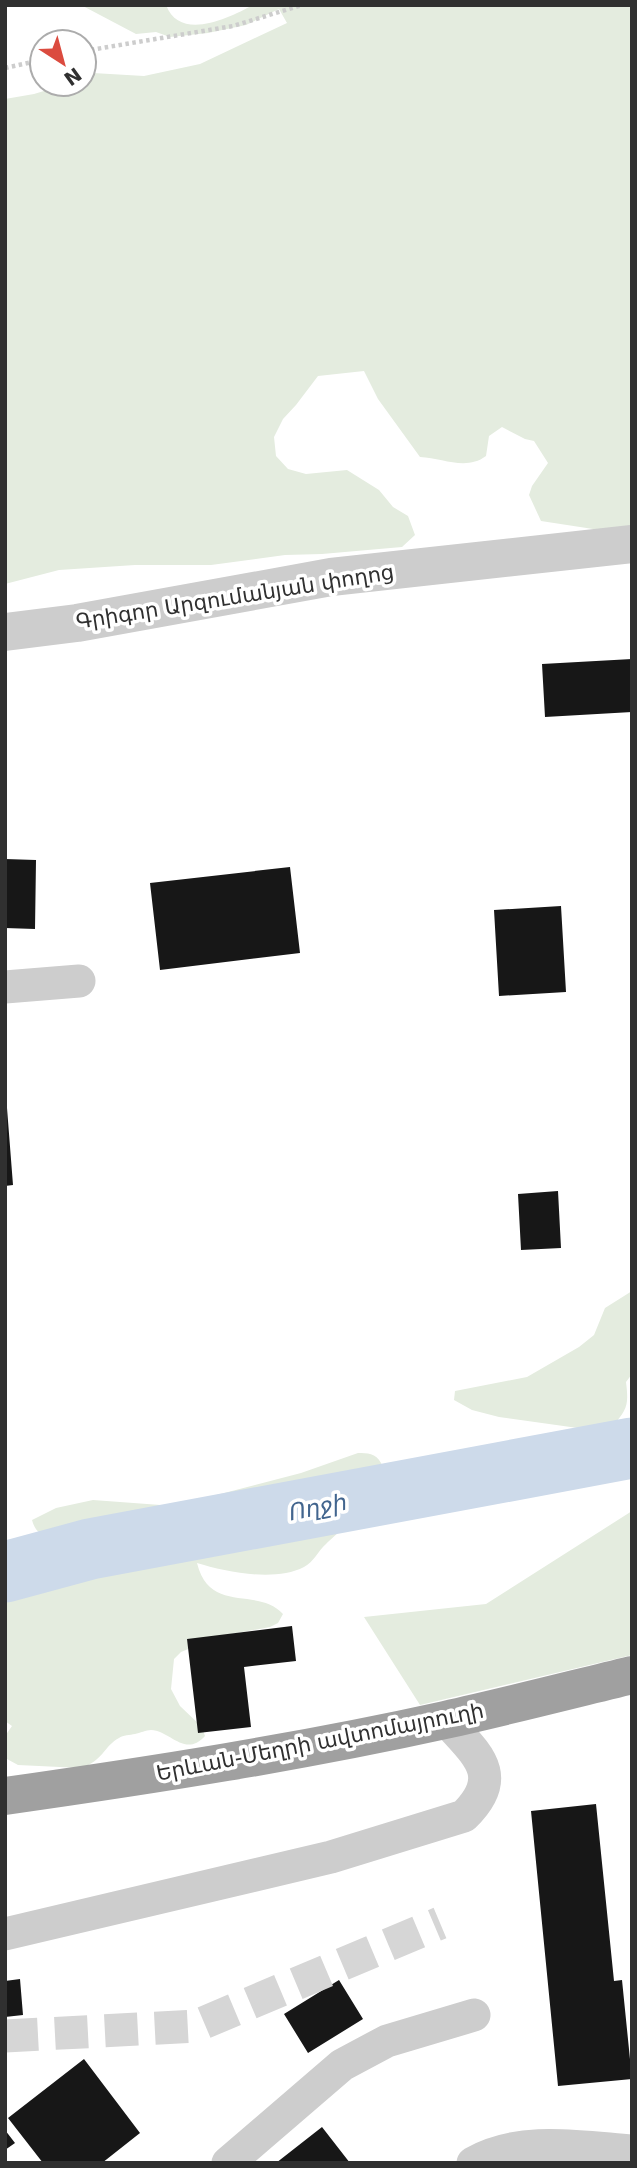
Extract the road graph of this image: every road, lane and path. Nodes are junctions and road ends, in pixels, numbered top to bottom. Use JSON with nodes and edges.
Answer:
{"nodes":[{"id":1,"x":302,"y":5,"type":"edge"},
{"id":2,"x":98,"y":49,"type":"edge"},
{"id":3,"x":28,"y":63,"type":"edge"},
{"id":4,"x":5,"y":68,"type":"edge"},
{"id":5,"x":632,"y":544,"type":"edge"},
{"id":6,"x":5,"y":632,"type":"edge"},
{"id":7,"x":79,"y":981,"type":"dead end"},
{"id":8,"x":5,"y":988,"type":"edge"},
{"id":9,"x":632,"y":1675,"type":"edge"},
{"id":10,"x":446,"y":1720,"type":"junction"},
{"id":11,"x":5,"y":1796,"type":"edge"},
{"id":12,"x":5,"y":1934,"type":"edge"},
{"id":13,"x":474,"y":2015,"type":"dead end"},
{"id":14,"x":632,"y":2151,"type":"edge"},
{"id":15,"x":228,"y":2163,"type":"edge"},
{"id":16,"x":473,"y":2163,"type":"edge"}],
"edges":[{"from":1,"to":2,"type":"path"},
{"from":3,"to":4,"type":"path"},
{"from":5,"to":6,"type":"street","name":"Գրիգոր Արզումանյան փողոց"},
{"from":7,"to":8,"type":"street"},
{"from":9,"to":10,"type":"highway","name":"Երևան-Մեղրի ավտոմայրուղի"},
{"from":10,"to":11,"type":"highway","name":"Երևան-Մեղրի ավտոմայրուղի"},
{"from":10,"to":12,"type":"street"},
{"from":13,"to":15,"type":"street"},
{"from":14,"to":16,"type":"street"}]}
